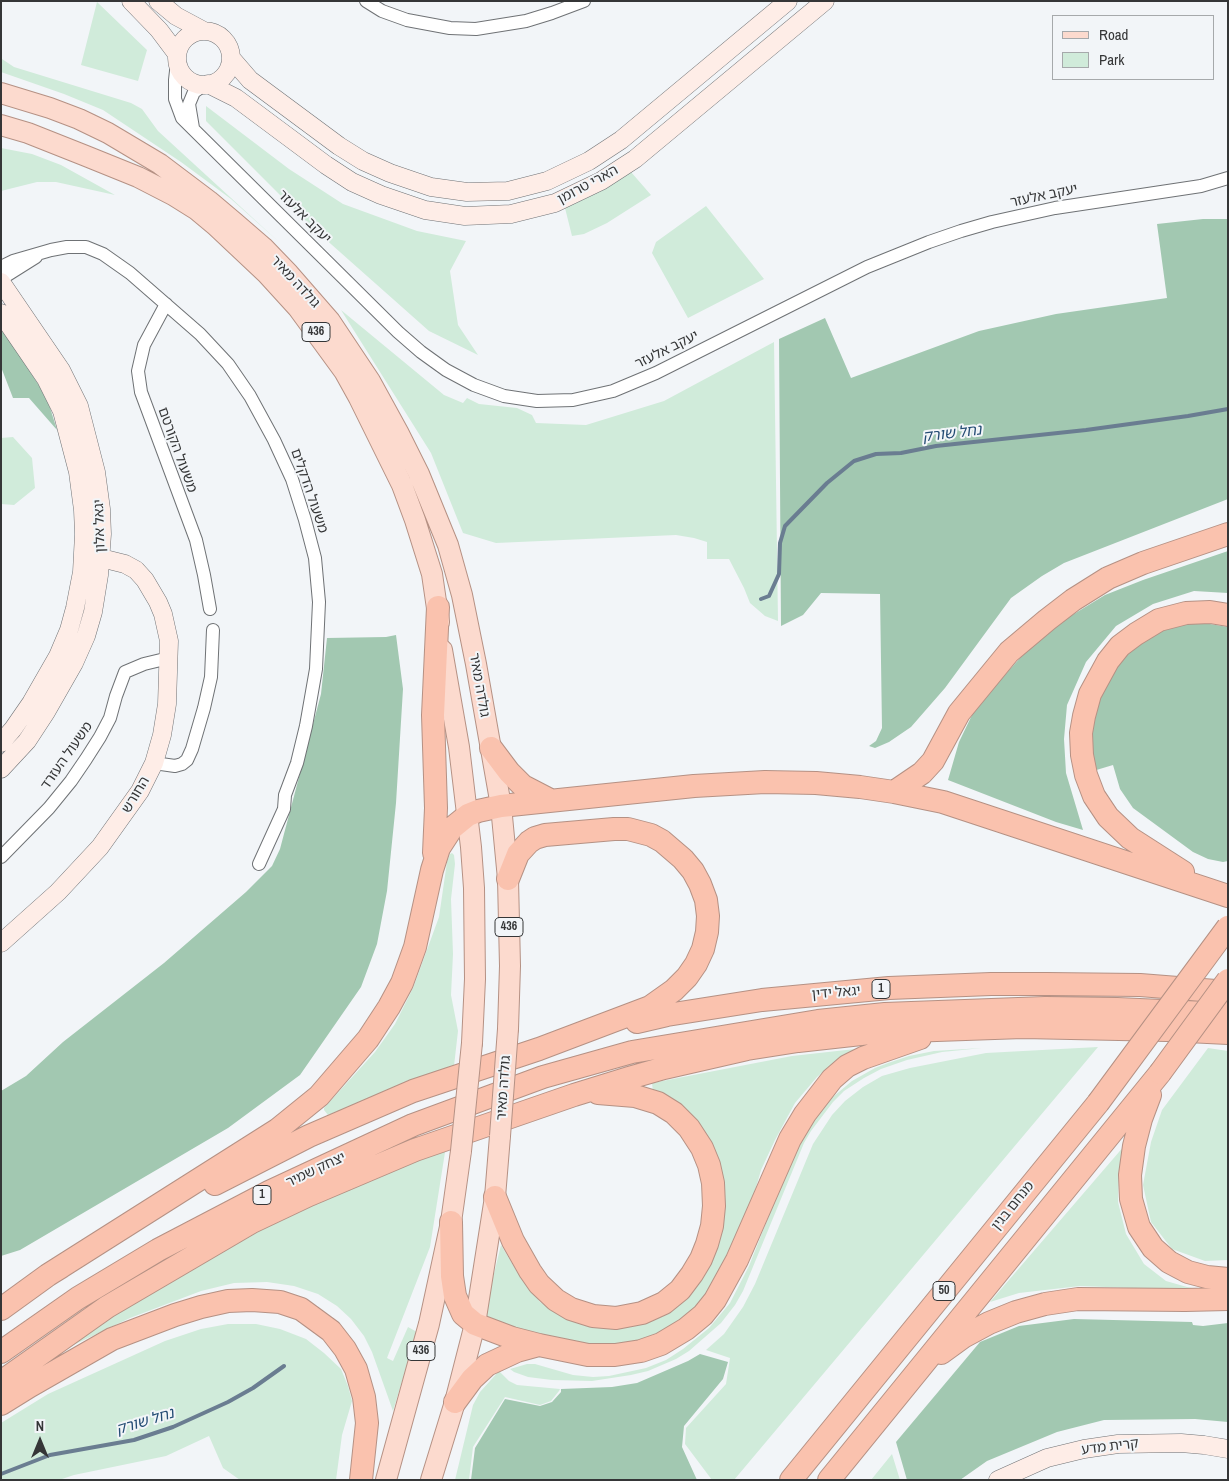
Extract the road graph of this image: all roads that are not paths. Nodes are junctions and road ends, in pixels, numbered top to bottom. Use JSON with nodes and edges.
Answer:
{"nodes":[{"id":1,"x":131,"y":1,"type":"edge"},
{"id":2,"x":158,"y":1,"type":"edge"},
{"id":3,"x":366,"y":1,"type":"edge"},
{"id":4,"x":584,"y":1,"type":"edge"},
{"id":5,"x":788,"y":1,"type":"edge"},
{"id":6,"x":825,"y":1,"type":"edge"},
{"id":7,"x":204,"y":32,"type":"junction"},
{"id":8,"x":178,"y":58,"type":"junction"},
{"id":9,"x":231,"y":58,"type":"junction"},
{"id":10,"x":206,"y":85,"type":"junction"},
{"id":11,"x":7,"y":92,"type":"edge"},
{"id":12,"x":4,"y":128,"type":"edge"},
{"id":13,"x":194,"y":130,"type":"junction"},
{"id":14,"x":1228,"y":178,"type":"edge"},
{"id":15,"x":40,"y":254,"type":"junction"},
{"id":16,"x":1,"y":267,"type":"edge"},
{"id":17,"x":1,"y":280,"type":"edge"},
{"id":18,"x":166,"y":304,"type":"junction"},
{"id":19,"x":1,"y":313,"type":"edge"},
{"id":20,"x":1228,"y":534,"type":"edge"},
{"id":21,"x":83,"y":562,"type":"junction"},
{"id":22,"x":100,"y":564,"type":"junction"},
{"id":23,"x":438,"y":607,"type":"junction"},
{"id":24,"x":210,"y":609,"type":"dead end"},
{"id":25,"x":1228,"y":615,"type":"edge"},
{"id":26,"x":213,"y":630,"type":"dead end"},
{"id":27,"x":169,"y":658,"type":"junction"},
{"id":28,"x":1,"y":743,"type":"edge"},
{"id":29,"x":491,"y":748,"type":"junction"},
{"id":30,"x":154,"y":763,"type":"junction"},
{"id":31,"x":1,"y":769,"type":"edge"},
{"id":32,"x":894,"y":792,"type":"junction"},
{"id":33,"x":550,"y":800,"type":"junction"},
{"id":34,"x":501,"y":806,"type":"junction"},
{"id":35,"x":468,"y":815,"type":"junction"},
{"id":36,"x":1,"y":857,"type":"edge"},
{"id":37,"x":259,"y":864,"type":"dead end"},
{"id":38,"x":432,"y":870,"type":"junction"},
{"id":39,"x":508,"y":879,"type":"junction"},
{"id":40,"x":1228,"y":896,"type":"edge"},
{"id":41,"x":1228,"y":927,"type":"edge"},
{"id":42,"x":1,"y":943,"type":"edge"},
{"id":43,"x":1228,"y":980,"type":"edge"},
{"id":44,"x":1228,"y":992,"type":"edge"},
{"id":45,"x":1228,"y":1014,"type":"edge"},
{"id":46,"x":946,"y":1029,"type":"junction"},
{"id":47,"x":1228,"y":1033,"type":"edge"},
{"id":48,"x":540,"y":1049,"type":"junction"},
{"id":49,"x":543,"y":1077,"type":"joint"},
{"id":50,"x":574,"y":1095,"type":"junction"},
{"id":51,"x":1140,"y":1106,"type":"junction"},
{"id":52,"x":494,"y":1197,"type":"junction"},
{"id":53,"x":451,"y":1222,"type":"junction"},
{"id":54,"x":48,"y":1275,"type":"junction"},
{"id":55,"x":1228,"y":1279,"type":"edge"},
{"id":56,"x":1228,"y":1299,"type":"edge"},
{"id":57,"x":1,"y":1310,"type":"edge"},
{"id":58,"x":475,"y":1324,"type":"junction"},
{"id":59,"x":539,"y":1346,"type":"junction"},
{"id":60,"x":1,"y":1352,"type":"edge"},
{"id":61,"x":1,"y":1382,"type":"edge"},
{"id":62,"x":896,"y":1397,"type":"junction"},
{"id":63,"x":455,"y":1402,"type":"junction"},
{"id":64,"x":1,"y":1404,"type":"edge"},
{"id":65,"x":1228,"y":1449,"type":"edge"},
{"id":66,"x":361,"y":1480,"type":"edge"},
{"id":67,"x":386,"y":1480,"type":"edge"},
{"id":68,"x":431,"y":1480,"type":"edge"},
{"id":69,"x":791,"y":1480,"type":"edge"},
{"id":70,"x":830,"y":1480,"type":"edge"},
{"id":71,"x":998,"y":1480,"type":"edge"}],
"edges":[{"from":1,"to":8,"type":"street"},
{"from":2,"to":7,"type":"street"},
{"from":3,"to":4,"type":"street"},
{"from":5,"to":9,"type":"street","name":"הארי טרומן"},
{"from":6,"to":10,"type":"street","name":"הארי טרומן"},
{"from":7,"to":8,"type":"street"},
{"from":7,"to":9,"type":"street"},
{"from":8,"to":10,"type":"street"},
{"from":8,"to":13,"type":"street","name":"יעקב אלעזר"},
{"from":9,"to":10,"type":"street"},
{"from":10,"to":13,"type":"street"},
{"from":11,"to":29,"type":"main road","name":"גולדה מאיר","number":"436"},
{"from":12,"to":23,"type":"main road","name":"גולדה מאיר","number":"436"},
{"from":13,"to":14,"type":"street","name":"יעקב אלעזר"},
{"from":15,"to":16,"type":"street","name":"משעול הדקלים"},
{"from":15,"to":17,"type":"street","name":"משעול הדקלים"},
{"from":15,"to":18,"type":"street","name":"משעול הדקלים"},
{"from":17,"to":22,"type":"street","name":"יגאל אלון"},
{"from":18,"to":24,"type":"street","name":"משעול הקורטם"},
{"from":18,"to":37,"type":"street","name":"משעול הדקלים"},
{"from":19,"to":21,"type":"street","name":"יגאל אלון"},
{"from":20,"to":32,"type":"highway"},
{"from":21,"to":22,"type":"street","name":"החורש"},
{"from":21,"to":28,"type":"street","name":"יגאל אלון"},
{"from":22,"to":27,"type":"street","name":"החורש"},
{"from":22,"to":31,"type":"street","name":"יגאל אלון"},
{"from":23,"to":35,"type":"main road","name":"גולדה מאיר","number":"436"},
{"from":23,"to":38,"type":"highway"},
{"from":25,"to":40,"type":"highway"},
{"from":26,"to":30,"type":"street"},
{"from":27,"to":30,"type":"street","name":"החורש"},
{"from":27,"to":36,"type":"street","name":"משעול העזרד"},
{"from":29,"to":33,"type":"highway"},
{"from":29,"to":34,"type":"main road","name":"גולדה מאיר","number":"436"},
{"from":30,"to":42,"type":"street","name":"החורש"},
{"from":32,"to":33,"type":"highway"},
{"from":32,"to":40,"type":"highway"},
{"from":33,"to":34,"type":"highway"},
{"from":34,"to":35,"type":"highway"},
{"from":34,"to":39,"type":"main road","name":"גולדה מאיר","number":"436"},
{"from":35,"to":38,"type":"highway"},
{"from":35,"to":53,"type":"main road","name":"גולדה מאיר","number":"436","bridge":true},
{"from":38,"to":54,"type":"highway"},
{"from":39,"to":48,"type":"highway"},
{"from":39,"to":52,"type":"main road","name":"גולדה מאיר","number":"436","bridge":true},
{"from":41,"to":69,"type":"highway","name":"מנחם בגין","number":"50","bridge":true},
{"from":43,"to":51,"type":"highway","bridge":true},
{"from":44,"to":48,"type":"highway","name":"יגאל ידין","number":"1"},
{"from":45,"to":49,"type":"highway","name":"יגאל ידין","number":"1"},
{"from":46,"to":47,"type":"highway"},
{"from":46,"to":50,"type":"highway"},
{"from":46,"to":59,"type":"highway"},
{"from":48,"to":54,"type":"highway","number":"1"},
{"from":49,"to":60,"type":"highway","name":"יצחק שמיר","number":"1"},
{"from":50,"to":52,"type":"highway"},
{"from":50,"to":61,"type":"highway"},
{"from":51,"to":55,"type":"highway"},
{"from":51,"to":62,"type":"highway","number":"50"},
{"from":52,"to":58,"type":"main road","name":"גולדה מאיר","number":"436"},
{"from":53,"to":58,"type":"highway"},
{"from":53,"to":67,"type":"main road","name":"גולדה מאיר","number":"436"},
{"from":54,"to":57,"type":"highway","number":"1"},
{"from":56,"to":62,"type":"highway"},
{"from":58,"to":59,"type":"highway"},
{"from":58,"to":63,"type":"main road","name":"גולדה מאיר","number":"436"},
{"from":59,"to":63,"type":"highway"},
{"from":62,"to":70,"type":"highway","number":"50"},
{"from":63,"to":68,"type":"main road","name":"גולדה מאיר","number":"436"},
{"from":64,"to":66,"type":"highway"},
{"from":65,"to":71,"type":"street","name":"קרית מדע"}]}
